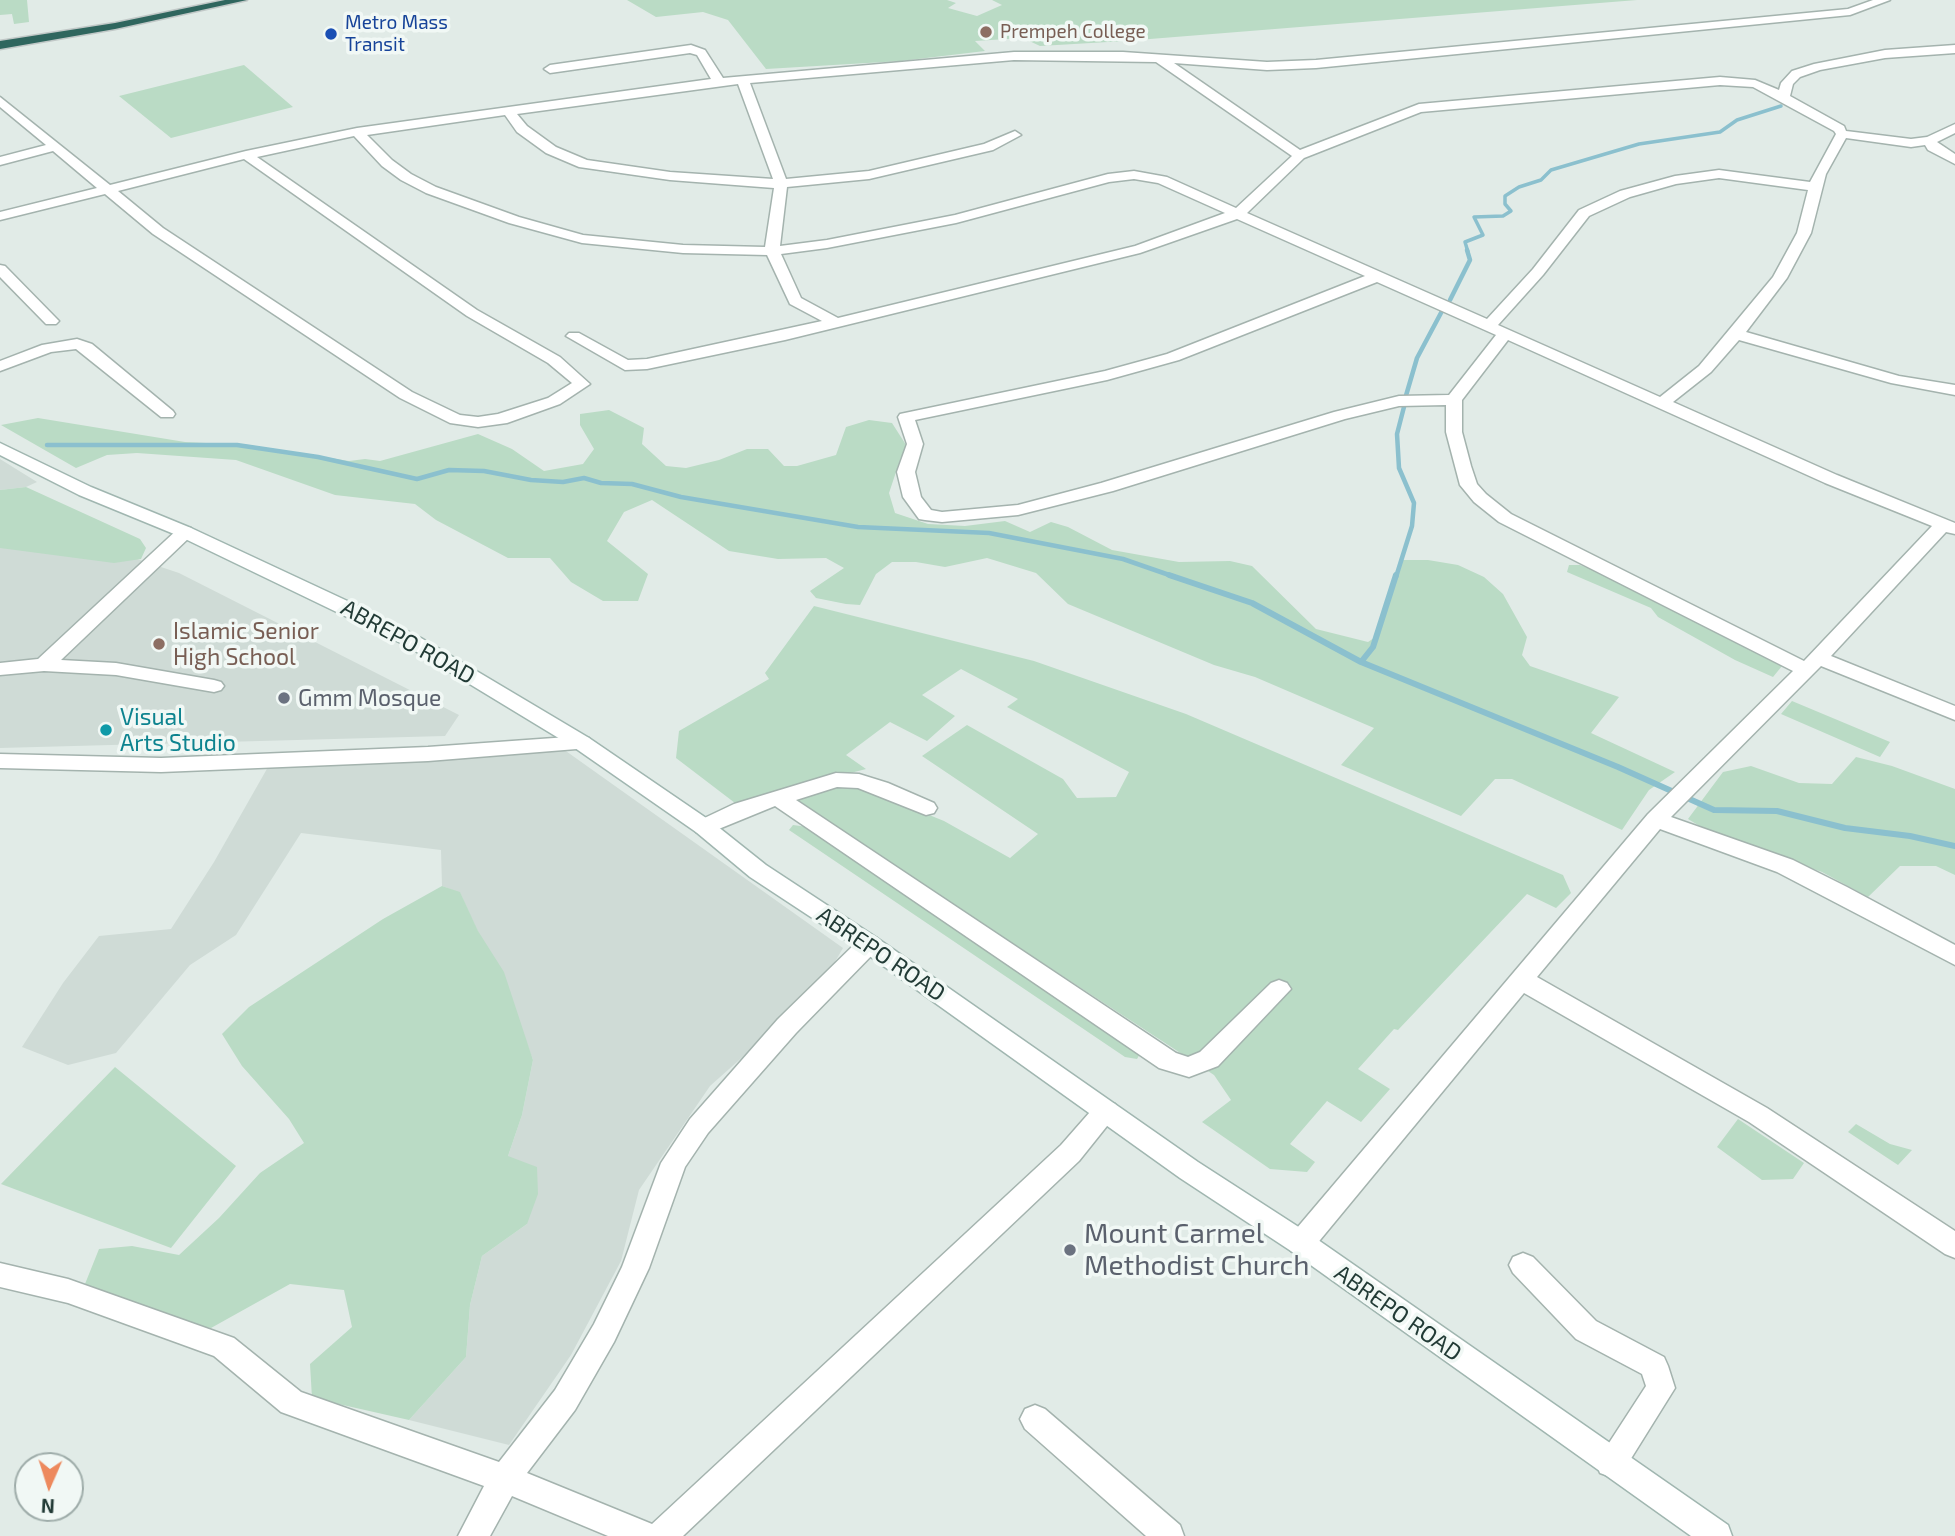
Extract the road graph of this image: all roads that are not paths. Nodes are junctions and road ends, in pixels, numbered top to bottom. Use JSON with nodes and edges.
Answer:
{"nodes":[{"id":1,"x":208,"y":0,"type":"edge"},
{"id":2,"x":241,"y":0,"type":"edge"},
{"id":3,"x":1884,"y":0,"type":"edge"},
{"id":4,"x":168,"y":12,"type":"junction"},
{"id":5,"x":0,"y":37,"type":"edge"},
{"id":6,"x":0,"y":45,"type":"edge"},
{"id":7,"x":1955,"y":49,"type":"edge"},
{"id":8,"x":1159,"y":58,"type":"junction"},
{"id":9,"x":550,"y":69,"type":"dead end"},
{"id":10,"x":742,"y":79,"type":"junction"},
{"id":11,"x":719,"y":82,"type":"junction"},
{"id":12,"x":1783,"y":97,"type":"junction"},
{"id":13,"x":0,"y":101,"type":"edge"},
{"id":14,"x":508,"y":110,"type":"junction"},
{"id":15,"x":1955,"y":128,"type":"edge"},
{"id":16,"x":357,"y":132,"type":"junction"},
{"id":17,"x":1842,"y":134,"type":"junction"},
{"id":18,"x":1015,"y":135,"type":"dead end"},
{"id":19,"x":1930,"y":140,"type":"junction"},
{"id":20,"x":53,"y":147,"type":"junction"},
{"id":21,"x":246,"y":155,"type":"junction"},
{"id":22,"x":1299,"y":155,"type":"junction"},
{"id":23,"x":0,"y":160,"type":"edge"},
{"id":24,"x":1955,"y":160,"type":"edge"},
{"id":25,"x":781,"y":184,"type":"junction"},
{"id":26,"x":1816,"y":187,"type":"junction"},
{"id":27,"x":108,"y":190,"type":"junction"},
{"id":28,"x":1237,"y":214,"type":"junction"},
{"id":29,"x":0,"y":216,"type":"edge"},
{"id":30,"x":772,"y":251,"type":"junction"},
{"id":31,"x":0,"y":269,"type":"edge"},
{"id":32,"x":1380,"y":276,"type":"junction"},
{"id":33,"x":795,"y":300,"type":"junction"},
{"id":34,"x":51,"y":321,"type":"dead end"},
{"id":35,"x":836,"y":323,"type":"junction"},
{"id":36,"x":1497,"y":329,"type":"junction"},
{"id":37,"x":1737,"y":334,"type":"junction"},
{"id":38,"x":785,"y":335,"type":"junction"},
{"id":39,"x":574,"y":336,"type":"dead end"},
{"id":40,"x":0,"y":366,"type":"edge"},
{"id":41,"x":1955,"y":390,"type":"edge"},
{"id":42,"x":1454,"y":400,"type":"junction"},
{"id":43,"x":1662,"y":403,"type":"junction"},
{"id":44,"x":167,"y":414,"type":"dead end"},
{"id":45,"x":0,"y":448,"type":"edge"},
{"id":46,"x":1949,"y":527,"type":"edge"},
{"id":47,"x":185,"y":532,"type":"junction"},
{"id":48,"x":1812,"y":664,"type":"junction"},
{"id":49,"x":44,"y":665,"type":"junction"},
{"id":50,"x":0,"y":669,"type":"edge"},
{"id":51,"x":214,"y":686,"type":"dead end"},
{"id":52,"x":1955,"y":713,"type":"edge"},
{"id":53,"x":582,"y":743,"type":"junction"},
{"id":54,"x":0,"y":761,"type":"edge"},
{"id":55,"x":777,"y":797,"type":"junction"},
{"id":56,"x":926,"y":808,"type":"dead end"},
{"id":57,"x":1659,"y":816,"type":"junction"},
{"id":58,"x":704,"y":827,"type":"junction"},
{"id":59,"x":869,"y":944,"type":"junction"},
{"id":60,"x":1955,"y":956,"type":"edge"},
{"id":61,"x":1522,"y":980,"type":"junction"},
{"id":62,"x":1279,"y":989,"type":"dead end"},
{"id":63,"x":1106,"y":1111,"type":"junction"},
{"id":64,"x":1301,"y":1243,"type":"junction"},
{"id":65,"x":1955,"y":1246,"type":"edge"},
{"id":66,"x":1523,"y":1265,"type":"dead end"},
{"id":67,"x":0,"y":1275,"type":"edge"},
{"id":68,"x":1035,"y":1419,"type":"dead end"},
{"id":69,"x":1611,"y":1463,"type":"junction"},
{"id":70,"x":505,"y":1479,"type":"junction"},
{"id":71,"x":473,"y":1536,"type":"edge"},
{"id":72,"x":645,"y":1536,"type":"edge"},
{"id":73,"x":661,"y":1536,"type":"edge"},
{"id":74,"x":1168,"y":1536,"type":"edge"},
{"id":75,"x":1717,"y":1536,"type":"edge"}],
"edges":[{"from":1,"to":4,"type":"highway"},
{"from":2,"to":4,"type":"highway"},
{"from":3,"to":8,"type":"street"},
{"from":4,"to":5,"type":"highway"},
{"from":4,"to":6,"type":"highway"},
{"from":7,"to":12,"type":"street"},
{"from":8,"to":10,"type":"street"},
{"from":8,"to":22,"type":"street"},
{"from":9,"to":11,"type":"street"},
{"from":10,"to":11,"type":"street"},
{"from":10,"to":25,"type":"street"},
{"from":11,"to":14,"type":"street"},
{"from":12,"to":17,"type":"street"},
{"from":12,"to":22,"type":"street"},
{"from":13,"to":20,"type":"street"},
{"from":14,"to":16,"type":"street"},
{"from":14,"to":25,"type":"street"},
{"from":15,"to":19,"type":"street"},
{"from":16,"to":21,"type":"street"},
{"from":16,"to":30,"type":"street"},
{"from":17,"to":19,"type":"street"},
{"from":17,"to":26,"type":"street"},
{"from":18,"to":25,"type":"street"},
{"from":19,"to":24,"type":"street"},
{"from":20,"to":23,"type":"street"},
{"from":20,"to":27,"type":"street"},
{"from":21,"to":27,"type":"street"},
{"from":21,"to":27,"type":"street"},
{"from":22,"to":28,"type":"street"},
{"from":25,"to":30,"type":"street"},
{"from":26,"to":36,"type":"street"},
{"from":26,"to":37,"type":"street"},
{"from":27,"to":29,"type":"street"},
{"from":28,"to":30,"type":"street"},
{"from":28,"to":32,"type":"street"},
{"from":28,"to":35,"type":"street"},
{"from":30,"to":33,"type":"street"},
{"from":31,"to":34,"type":"street"},
{"from":32,"to":36,"type":"street"},
{"from":32,"to":42,"type":"street"},
{"from":33,"to":35,"type":"street"},
{"from":33,"to":38,"type":"street"},
{"from":35,"to":38,"type":"street"},
{"from":36,"to":42,"type":"street"},
{"from":36,"to":43,"type":"street"},
{"from":37,"to":41,"type":"street"},
{"from":37,"to":43,"type":"street"},
{"from":38,"to":39,"type":"street"},
{"from":40,"to":44,"type":"street"},
{"from":42,"to":48,"type":"street"},
{"from":43,"to":46,"type":"street"},
{"from":45,"to":47,"type":"street","name":"ABREPO ROAD"},
{"from":46,"to":48,"type":"street"},
{"from":47,"to":49,"type":"street"},
{"from":47,"to":53,"type":"street","name":"ABREPO ROAD"},
{"from":48,"to":52,"type":"street"},
{"from":48,"to":57,"type":"street"},
{"from":49,"to":50,"type":"street"},
{"from":49,"to":51,"type":"street"},
{"from":53,"to":54,"type":"street"},
{"from":53,"to":58,"type":"street","name":"ABREPO ROAD"},
{"from":55,"to":56,"type":"street"},
{"from":55,"to":58,"type":"street"},
{"from":55,"to":62,"type":"street"},
{"from":57,"to":60,"type":"street"},
{"from":57,"to":61,"type":"street"},
{"from":58,"to":59,"type":"street","name":"ABREPO ROAD"},
{"from":59,"to":63,"type":"street","name":"ABREPO ROAD"},
{"from":59,"to":70,"type":"street"},
{"from":61,"to":64,"type":"street"},
{"from":61,"to":65,"type":"street"},
{"from":63,"to":64,"type":"street","name":"ABREPO ROAD"},
{"from":63,"to":73,"type":"street"},
{"from":64,"to":69,"type":"street","name":"ABREPO ROAD"},
{"from":66,"to":69,"type":"street"},
{"from":67,"to":70,"type":"street"},
{"from":68,"to":74,"type":"street"},
{"from":69,"to":75,"type":"street","name":"ABREPO ROAD"},
{"from":70,"to":71,"type":"street"},
{"from":70,"to":72,"type":"street"}]}
